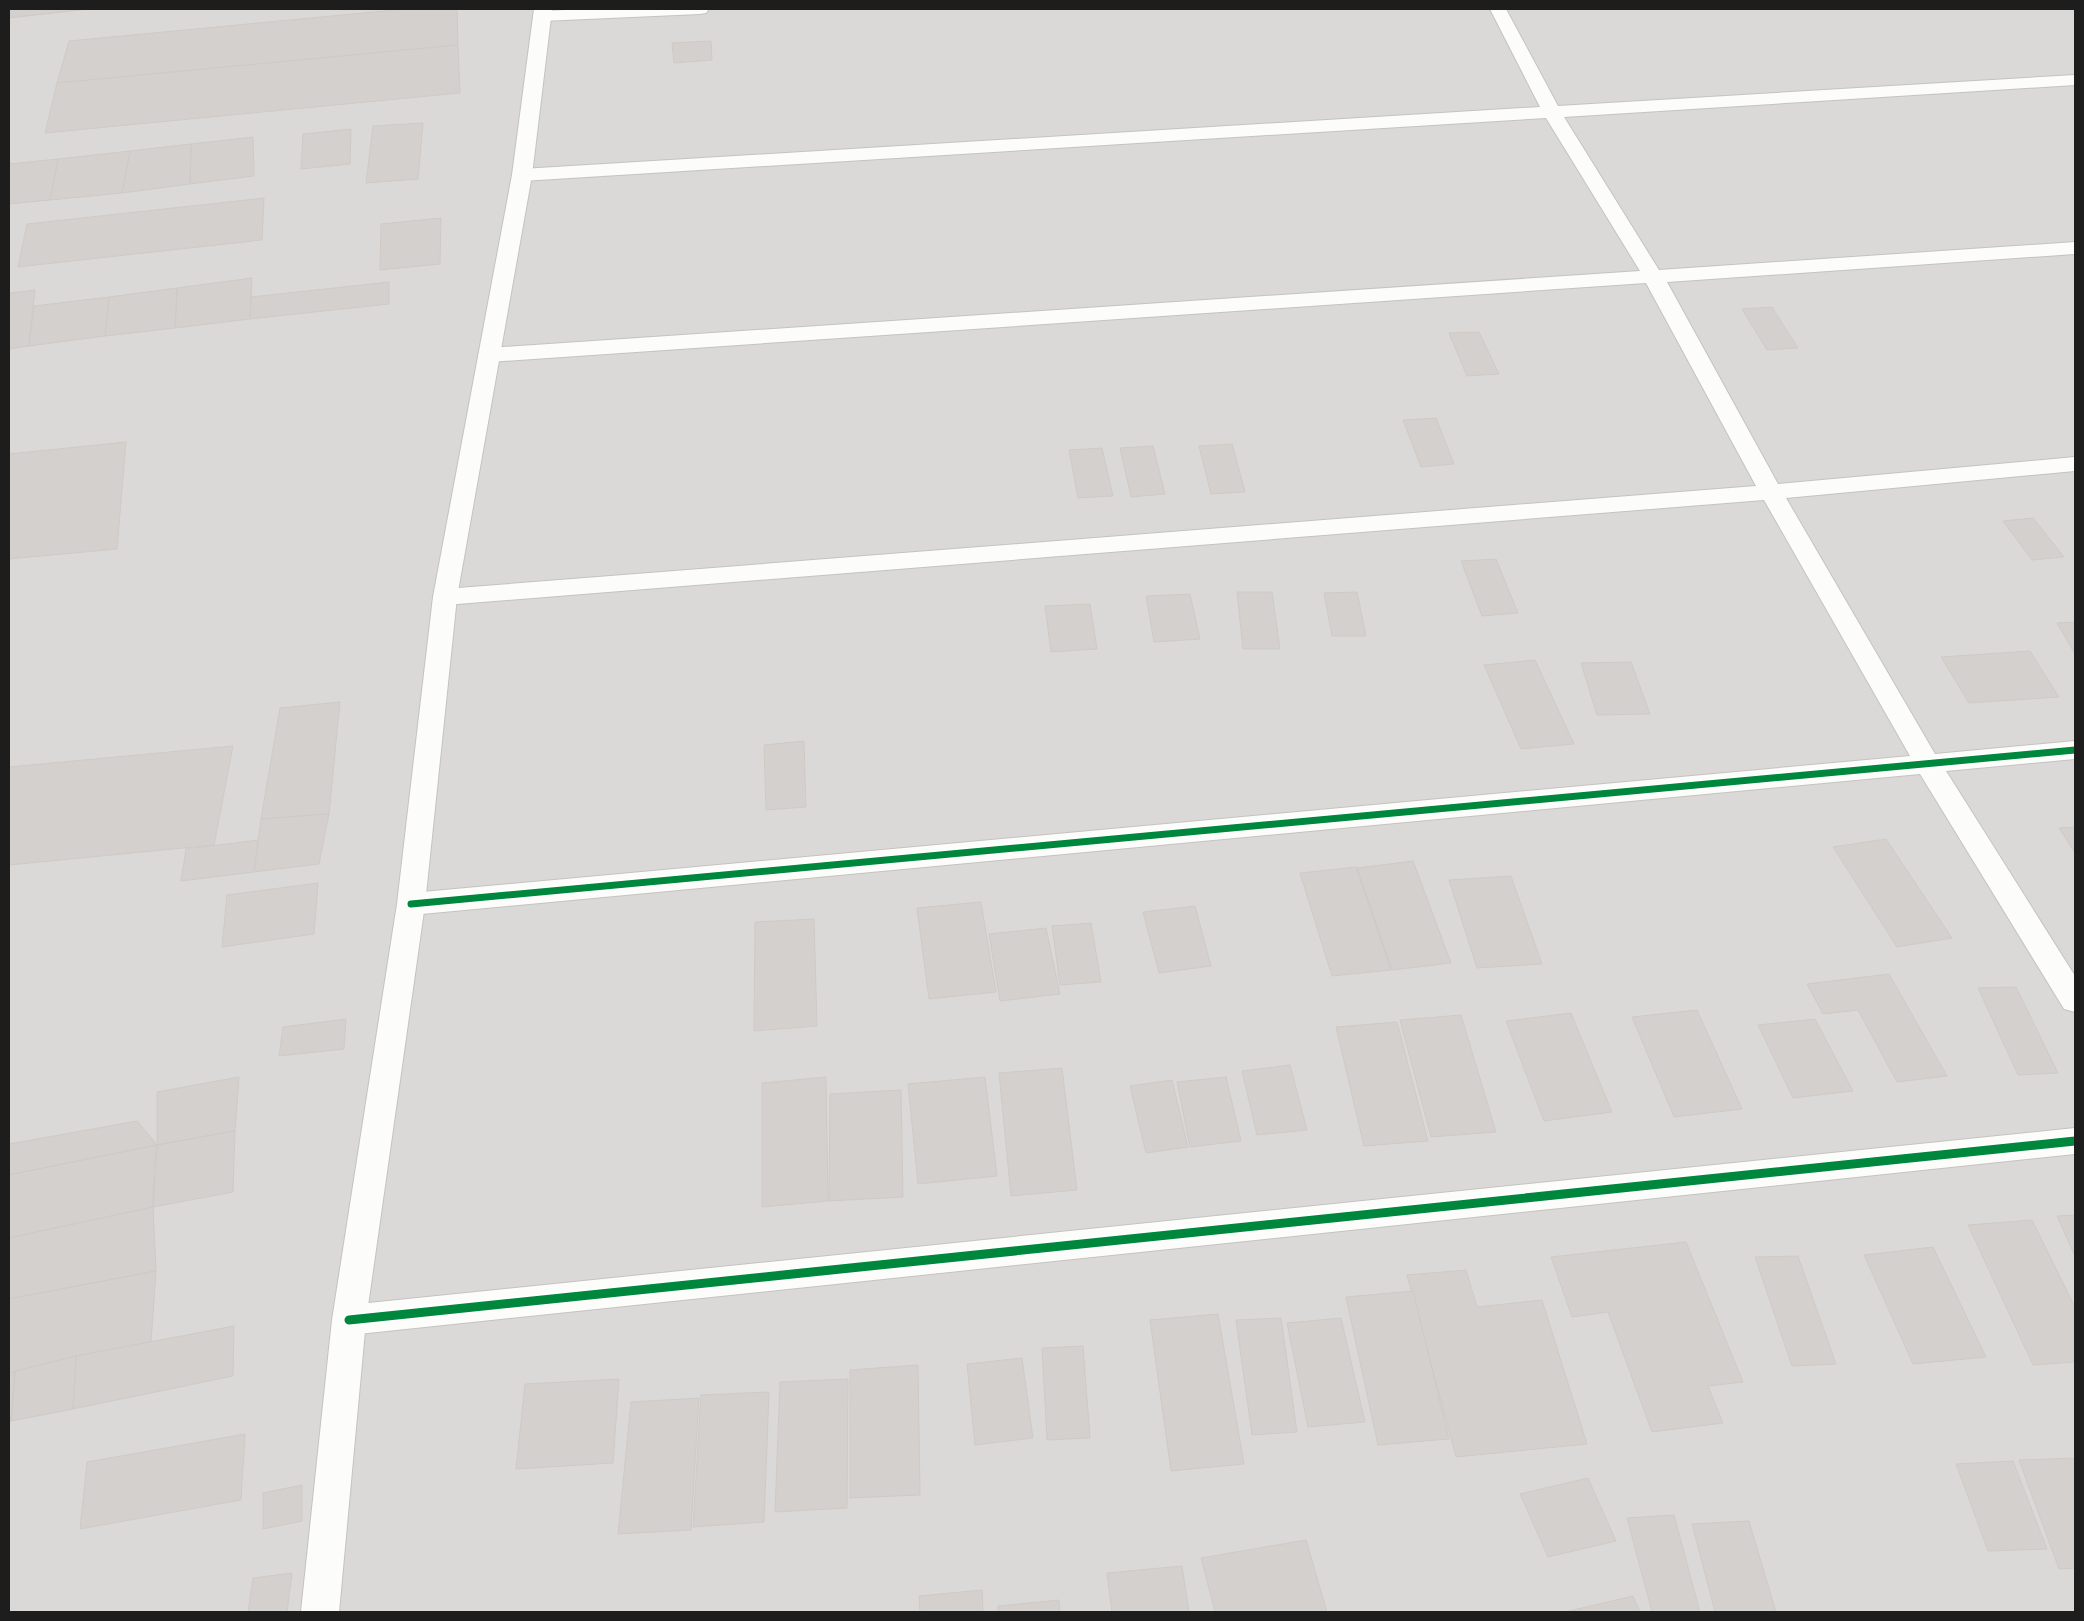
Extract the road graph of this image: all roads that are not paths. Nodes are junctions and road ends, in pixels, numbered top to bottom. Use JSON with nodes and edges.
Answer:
{"nodes":[{"id":1,"x":700,"y":9,"type":"edge"},
{"id":2,"x":1498,"y":9,"type":"edge"},
{"id":3,"x":543,"y":12,"type":"edge"},
{"id":4,"x":2075,"y":80,"type":"edge"},
{"id":5,"x":1551,"y":111,"type":"junction"},
{"id":6,"x":522,"y":175,"type":"junction"},
{"id":7,"x":2075,"y":248,"type":"edge"},
{"id":8,"x":1653,"y":276,"type":"junction"},
{"id":9,"x":488,"y":355,"type":"junction"},
{"id":10,"x":2075,"y":464,"type":"edge"},
{"id":11,"x":1771,"y":492,"type":"junction"},
{"id":12,"x":445,"y":597,"type":"junction"},
{"id":13,"x":2075,"y":750,"type":"edge"},
{"id":14,"x":1928,"y":764,"type":"junction"},
{"id":15,"x":410,"y":904,"type":"junction"},
{"id":16,"x":2075,"y":1001,"type":"edge"},
{"id":17,"x":2075,"y":1141,"type":"edge"},
{"id":18,"x":349,"y":1320,"type":"junction"},
{"id":19,"x":320,"y":1612,"type":"edge"}],
"edges":[{"from":1,"to":3,"type":"street"},
{"from":2,"to":5,"type":"street"},
{"from":3,"to":6,"type":"street"},
{"from":4,"to":5,"type":"street"},
{"from":5,"to":6,"type":"street"},
{"from":5,"to":8,"type":"street"},
{"from":6,"to":9,"type":"street"},
{"from":7,"to":8,"type":"street"},
{"from":8,"to":9,"type":"street"},
{"from":8,"to":11,"type":"street"},
{"from":9,"to":12,"type":"street"},
{"from":10,"to":11,"type":"street"},
{"from":11,"to":12,"type":"street"},
{"from":11,"to":14,"type":"street"},
{"from":12,"to":15,"type":"street"},
{"from":13,"to":14,"type":"street"},
{"from":14,"to":15,"type":"street"},
{"from":14,"to":16,"type":"street"},
{"from":15,"to":18,"type":"street"},
{"from":17,"to":18,"type":"street"},
{"from":18,"to":19,"type":"street"}]}
